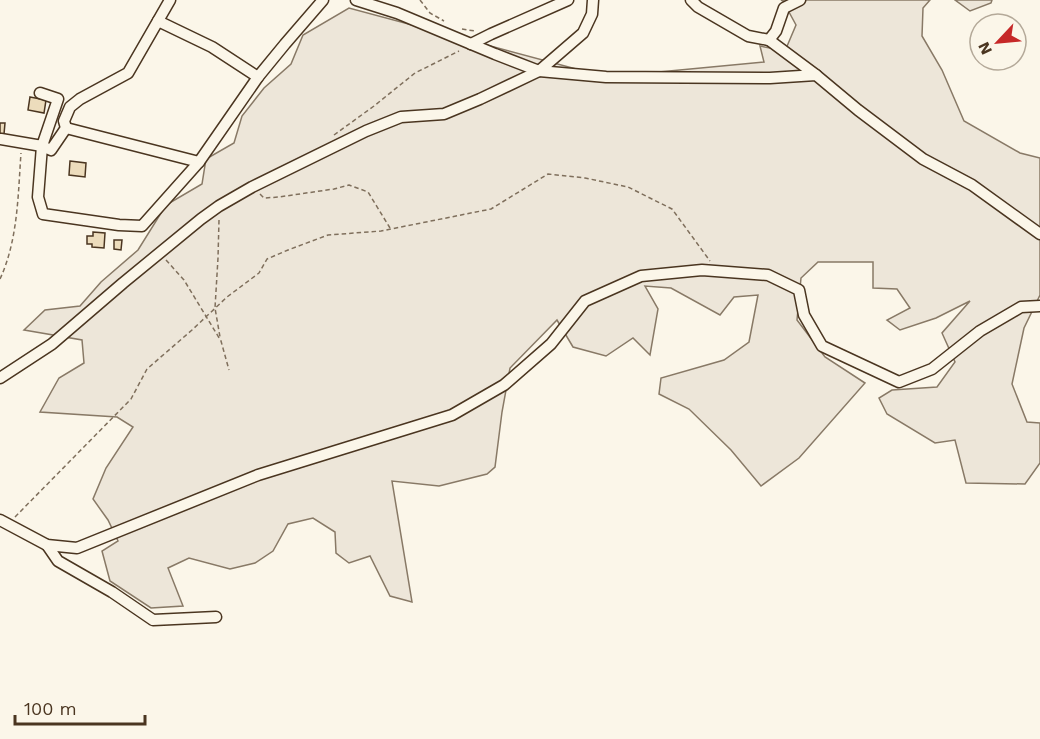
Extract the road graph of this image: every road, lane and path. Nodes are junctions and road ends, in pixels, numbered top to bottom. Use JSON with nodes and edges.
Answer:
{"nodes":[{"id":1,"x":170,"y":0,"type":"edge"},
{"id":2,"x":323,"y":0,"type":"edge"},
{"id":3,"x":356,"y":0,"type":"edge"},
{"id":4,"x":420,"y":0,"type":"edge"},
{"id":5,"x":568,"y":0,"type":"edge"},
{"id":6,"x":593,"y":0,"type":"edge"},
{"id":7,"x":691,"y":0,"type":"edge"},
{"id":8,"x":800,"y":0,"type":"edge"},
{"id":9,"x":158,"y":21,"type":"junction"},
{"id":10,"x":450,"y":25,"type":"dead end"},
{"id":11,"x":458,"y":27,"type":"dead end"},
{"id":12,"x":491,"y":34,"type":"junction"},
{"id":13,"x":769,"y":40,"type":"junction"},
{"id":14,"x":471,"y":44,"type":"junction"},
{"id":15,"x":539,"y":71,"type":"junction"},
{"id":16,"x":816,"y":75,"type":"junction"},
{"id":17,"x":258,"y":77,"type":"junction"},
{"id":18,"x":40,"y":93,"type":"dead end"},
{"id":19,"x":66,"y":128,"type":"junction"},
{"id":20,"x":335,"y":134,"type":"dead end"},
{"id":21,"x":1,"y":139,"type":"edge"},
{"id":22,"x":23,"y":143,"type":"junction"},
{"id":23,"x":42,"y":147,"type":"junction"},
{"id":24,"x":199,"y":162,"type":"junction"},
{"id":25,"x":252,"y":187,"type":"junction"},
{"id":26,"x":219,"y":206,"type":"junction"},
{"id":27,"x":391,"y":230,"type":"junction"},
{"id":28,"x":1040,"y":234,"type":"edge"},
{"id":29,"x":160,"y":254,"type":"junction"},
{"id":30,"x":717,"y":271,"type":"junction"},
{"id":31,"x":0,"y":279,"type":"edge"},
{"id":32,"x":1040,"y":306,"type":"edge"},
{"id":33,"x":215,"y":308,"type":"junction"},
{"id":34,"x":207,"y":316,"type":"junction"},
{"id":35,"x":221,"y":341,"type":"junction"},
{"id":36,"x":229,"y":370,"type":"dead end"},
{"id":37,"x":0,"y":378,"type":"edge"},
{"id":38,"x":4,"y":522,"type":"edge"},
{"id":39,"x":46,"y":545,"type":"junction"},
{"id":40,"x":216,"y":617,"type":"dead end"}],
"edges":[{"from":1,"to":9,"type":"street"},
{"from":2,"to":17,"type":"street"},
{"from":3,"to":14,"type":"street"},
{"from":4,"to":10,"type":"path"},
{"from":5,"to":12,"type":"street"},
{"from":6,"to":15,"type":"street"},
{"from":7,"to":13,"type":"street"},
{"from":8,"to":13,"type":"street"},
{"from":9,"to":17,"type":"street"},
{"from":9,"to":19,"type":"street"},
{"from":11,"to":12,"type":"path"},
{"from":12,"to":14,"type":"street"},
{"from":13,"to":16,"type":"street"},
{"from":14,"to":15,"type":"street"},
{"from":14,"to":20,"type":"path"},
{"from":15,"to":16,"type":"street"},
{"from":15,"to":25,"type":"street"},
{"from":16,"to":28,"type":"street"},
{"from":17,"to":24,"type":"street"},
{"from":18,"to":23,"type":"street"},
{"from":19,"to":23,"type":"street"},
{"from":19,"to":24,"type":"street"},
{"from":21,"to":22,"type":"street"},
{"from":22,"to":23,"type":"street"},
{"from":22,"to":31,"type":"path"},
{"from":23,"to":24,"type":"street"},
{"from":25,"to":26,"type":"street"},
{"from":25,"to":27,"type":"path"},
{"from":26,"to":29,"type":"street"},
{"from":26,"to":33,"type":"path"},
{"from":27,"to":30,"type":"path"},
{"from":27,"to":33,"type":"path"},
{"from":29,"to":34,"type":"path"},
{"from":29,"to":37,"type":"street"},
{"from":30,"to":32,"type":"street"},
{"from":30,"to":39,"type":"street"},
{"from":33,"to":34,"type":"path"},
{"from":33,"to":35,"type":"path"},
{"from":34,"to":35,"type":"path"},
{"from":34,"to":38,"type":"path"},
{"from":35,"to":36,"type":"path"},
{"from":38,"to":39,"type":"street"},
{"from":39,"to":40,"type":"street"}]}
